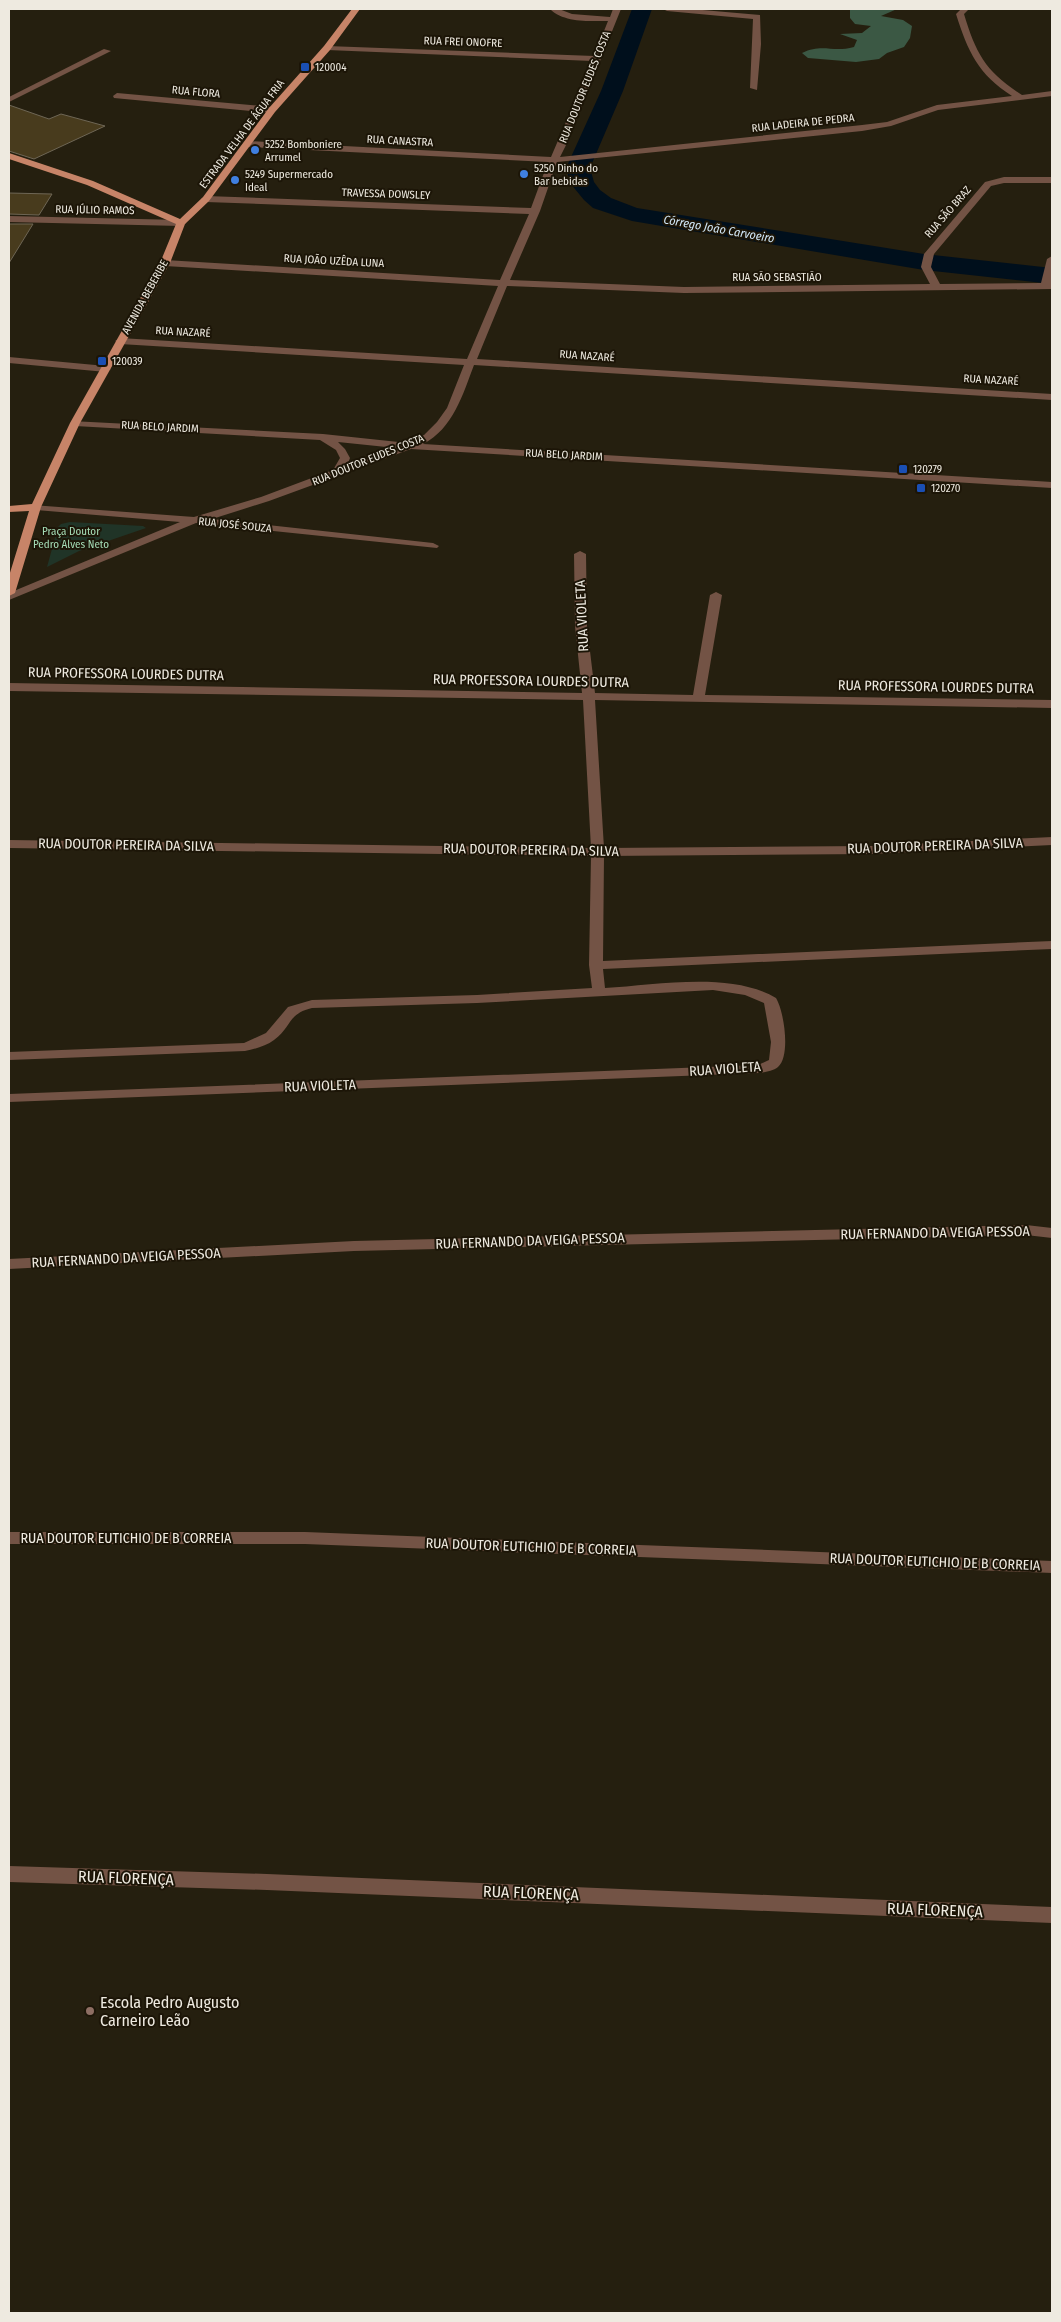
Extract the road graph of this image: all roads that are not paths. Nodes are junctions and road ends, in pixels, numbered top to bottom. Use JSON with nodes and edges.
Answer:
{"nodes":[{"id":1,"x":356,"y":9,"type":"edge"},
{"id":2,"x":554,"y":9,"type":"edge"},
{"id":3,"x":617,"y":9,"type":"edge"},
{"id":4,"x":667,"y":9,"type":"edge"},
{"id":5,"x":965,"y":9,"type":"edge"},
{"id":6,"x":612,"y":19,"type":"junction"},
{"id":7,"x":327,"y":48,"type":"junction"},
{"id":8,"x":106,"y":51,"type":"dead end"},
{"id":9,"x":597,"y":59,"type":"junction"},
{"id":10,"x":754,"y":88,"type":"dead end"},
{"id":11,"x":1052,"y":94,"type":"edge"},
{"id":12,"x":118,"y":96,"type":"dead end"},
{"id":13,"x":1022,"y":99,"type":"junction"},
{"id":14,"x":9,"y":100,"type":"edge"},
{"id":15,"x":272,"y":110,"type":"junction"},
{"id":16,"x":247,"y":144,"type":"junction"},
{"id":17,"x":9,"y":156,"type":"edge"},
{"id":18,"x":553,"y":160,"type":"junction"},
{"id":19,"x":1052,"y":180,"type":"edge"},
{"id":20,"x":206,"y":199,"type":"junction"},
{"id":21,"x":535,"y":211,"type":"junction"},
{"id":22,"x":9,"y":219,"type":"edge"},
{"id":23,"x":181,"y":223,"type":"junction"},
{"id":24,"x":1052,"y":259,"type":"edge"},
{"id":25,"x":165,"y":263,"type":"junction"},
{"id":26,"x":502,"y":283,"type":"junction"},
{"id":27,"x":1049,"y":287,"type":"edge"},
{"id":28,"x":937,"y":288,"type":"junction"},
{"id":29,"x":120,"y":341,"type":"junction"},
{"id":30,"x":9,"y":360,"type":"edge"},
{"id":31,"x":470,"y":361,"type":"junction"},
{"id":32,"x":106,"y":369,"type":"junction"},
{"id":33,"x":1052,"y":396,"type":"edge"},
{"id":34,"x":75,"y":423,"type":"junction"},
{"id":35,"x":323,"y":437,"type":"junction"},
{"id":36,"x":410,"y":446,"type":"junction"},
{"id":37,"x":337,"y":474,"type":"junction"},
{"id":38,"x":1052,"y":485,"type":"edge"},
{"id":39,"x":36,"y":507,"type":"junction"},
{"id":40,"x":9,"y":509,"type":"edge"},
{"id":41,"x":195,"y":520,"type":"junction"},
{"id":42,"x":433,"y":546,"type":"dead end"},
{"id":43,"x":580,"y":554,"type":"dead end"},
{"id":44,"x":9,"y":595,"type":"edge"},
{"id":45,"x":716,"y":596,"type":"dead end"},
{"id":46,"x":9,"y":687,"type":"edge"},
{"id":47,"x":589,"y":697,"type":"junction"},
{"id":48,"x":698,"y":698,"type":"junction"},
{"id":49,"x":1052,"y":704,"type":"edge"},
{"id":50,"x":1052,"y":841,"type":"edge"},
{"id":51,"x":9,"y":844,"type":"edge"},
{"id":52,"x":598,"y":852,"type":"junction"},
{"id":53,"x":1052,"y":945,"type":"edge"},
{"id":54,"x":597,"y":971,"type":"junction"},
{"id":55,"x":599,"y":992,"type":"junction"},
{"id":56,"x":9,"y":1056,"type":"edge"},
{"id":57,"x":9,"y":1098,"type":"edge"},
{"id":58,"x":1052,"y":1233,"type":"edge"},
{"id":59,"x":9,"y":1264,"type":"edge"},
{"id":60,"x":9,"y":1538,"type":"edge"},
{"id":61,"x":1052,"y":1566,"type":"edge"},
{"id":62,"x":9,"y":1874,"type":"edge"},
{"id":63,"x":1052,"y":1915,"type":"edge"}],
"edges":[{"from":1,"to":7,"type":"main road","name":"ESTRADA VELHA DE ÁGUA FRIA"},
{"from":2,"to":6,"type":"street"},
{"from":3,"to":6,"type":"street","name":"RUA DOUTOR EUDES COSTA"},
{"from":4,"to":10,"type":"street"},
{"from":5,"to":13,"type":"street"},
{"from":6,"to":9,"type":"street","name":"RUA DOUTOR EUDES COSTA"},
{"from":7,"to":9,"type":"street","name":"RUA FREI ONOFRE"},
{"from":7,"to":15,"type":"main road","name":"ESTRADA VELHA DE ÁGUA FRIA"},
{"from":8,"to":14,"type":"street"},
{"from":9,"to":18,"type":"street","name":"RUA DOUTOR EUDES COSTA"},
{"from":11,"to":13,"type":"street","name":"RUA LADEIRA DE PEDRA"},
{"from":12,"to":15,"type":"street","name":"RUA FLORA"},
{"from":13,"to":18,"type":"street","name":"RUA LADEIRA DE PEDRA"},
{"from":15,"to":16,"type":"main road","name":"ESTRADA VELHA DE ÁGUA FRIA"},
{"from":16,"to":18,"type":"street","name":"RUA CANASTRA"},
{"from":16,"to":20,"type":"main road","name":"ESTRADA VELHA DE ÁGUA FRIA"},
{"from":17,"to":23,"type":"main road"},
{"from":18,"to":21,"type":"street","name":"RUA DOUTOR EUDES COSTA"},
{"from":19,"to":28,"type":"street","name":"RUA SÃO BRAZ"},
{"from":20,"to":21,"type":"street","name":"TRAVESSA DOWSLEY"},
{"from":20,"to":23,"type":"main road","name":"ESTRADA VELHA DE ÁGUA FRIA"},
{"from":21,"to":26,"type":"street","name":"RUA DOUTOR EUDES COSTA"},
{"from":22,"to":23,"type":"street","name":"RUA JÚLIO RAMOS"},
{"from":23,"to":25,"type":"main road","name":"AVENIDA BEBERIBE"},
{"from":24,"to":27,"type":"street"},
{"from":25,"to":26,"type":"street","name":"RUA JOÃO UZÊDA LUNA"},
{"from":25,"to":29,"type":"main road","name":"AVENIDA BEBERIBE"},
{"from":26,"to":28,"type":"street","name":"RUA SÃO SEBASTIÃO"},
{"from":26,"to":31,"type":"street","name":"RUA DOUTOR EUDES COSTA"},
{"from":27,"to":28,"type":"street","name":"RUA SÃO SEBASTIÃO"},
{"from":29,"to":31,"type":"street","name":"RUA NAZARÉ"},
{"from":29,"to":32,"type":"main road","name":"AVENIDA BEBERIBE"},
{"from":30,"to":32,"type":"street"},
{"from":31,"to":33,"type":"street","name":"RUA NAZARÉ"},
{"from":31,"to":36,"type":"street","name":"RUA DOUTOR EUDES COSTA"},
{"from":32,"to":34,"type":"main road","name":"AVENIDA BEBERIBE"},
{"from":34,"to":35,"type":"street","name":"RUA BELO JARDIM"},
{"from":34,"to":39,"type":"main road","name":"AVENIDA BEBERIBE"},
{"from":35,"to":36,"type":"street","name":"RUA BELO JARDIM"},
{"from":35,"to":37,"type":"street"},
{"from":36,"to":37,"type":"street","name":"RUA DOUTOR EUDES COSTA"},
{"from":36,"to":38,"type":"street","name":"RUA BELO JARDIM"},
{"from":37,"to":41,"type":"street","name":"RUA DOUTOR EUDES COSTA"},
{"from":39,"to":40,"type":"main road"},
{"from":39,"to":41,"type":"street","name":"RUA JOSÉ SOUZA"},
{"from":39,"to":44,"type":"main road","name":"AVENIDA BEBERIBE"},
{"from":41,"to":42,"type":"street","name":"RUA JOSÉ SOUZA"},
{"from":41,"to":44,"type":"street","name":"RUA DOUTOR EUDES COSTA"},
{"from":43,"to":47,"type":"street","name":"RUA VIOLETA"},
{"from":45,"to":48,"type":"street"},
{"from":46,"to":47,"type":"street","name":"RUA PROFESSORA LOURDES DUTRA"},
{"from":47,"to":48,"type":"street","name":"RUA PROFESSORA LOURDES DUTRA"},
{"from":47,"to":52,"type":"street","name":"RUA VIOLETA"},
{"from":48,"to":49,"type":"street","name":"RUA PROFESSORA LOURDES DUTRA"},
{"from":50,"to":52,"type":"street","name":"RUA DOUTOR PEREIRA DA SILVA"},
{"from":51,"to":52,"type":"street","name":"RUA DOUTOR PEREIRA DA SILVA"},
{"from":52,"to":54,"type":"street","name":"RUA VIOLETA"},
{"from":53,"to":54,"type":"street"},
{"from":54,"to":55,"type":"street","name":"RUA VIOLETA"},
{"from":55,"to":56,"type":"street","name":"RUA VIOLETA"},
{"from":55,"to":57,"type":"street","name":"RUA VIOLETA"},
{"from":58,"to":59,"type":"street","name":"RUA FERNANDO DA VEIGA PESSOA"},
{"from":60,"to":61,"type":"street","name":"RUA DOUTOR EUTICHIO DE B CORREIA"},
{"from":62,"to":63,"type":"street","name":"RUA FLORENÇA"}]}
